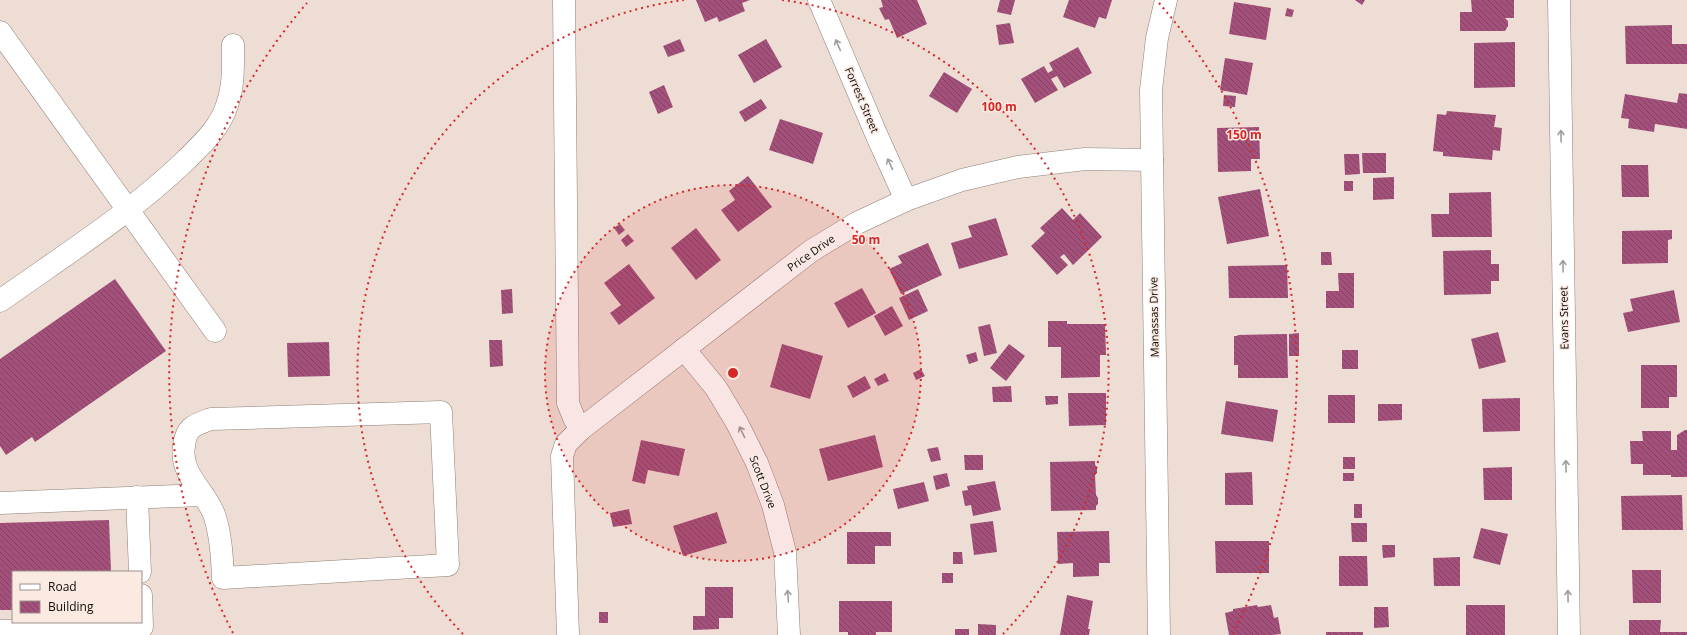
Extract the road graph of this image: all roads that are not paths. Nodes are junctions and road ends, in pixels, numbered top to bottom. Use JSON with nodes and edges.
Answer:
{"nodes":[{"id":1,"x":564,"y":0,"type":"edge"},
{"id":2,"x":819,"y":0,"type":"edge"},
{"id":3,"x":1166,"y":0,"type":"edge"},
{"id":4,"x":1559,"y":0,"type":"edge"},
{"id":5,"x":0,"y":32,"type":"edge"},
{"id":6,"x":233,"y":45,"type":"dead end"},
{"id":7,"x":1152,"y":160,"type":"junction"},
{"id":8,"x":906,"y":200,"type":"junction"},
{"id":9,"x":128,"y":210,"type":"junction"},
{"id":10,"x":0,"y":301,"type":"edge"},
{"id":11,"x":215,"y":331,"type":"dead end"},
{"id":12,"x":684,"y":348,"type":"junction"},
{"id":13,"x":581,"y":429,"type":"junction"},
{"id":14,"x":204,"y":495,"type":"junction"},
{"id":15,"x":137,"y":497,"type":"junction"},
{"id":16,"x":0,"y":503,"type":"edge"},
{"id":17,"x":140,"y":571,"type":"edge"},
{"id":18,"x":142,"y":623,"type":"edge"},
{"id":19,"x":0,"y":632,"type":"edge"},
{"id":20,"x":568,"y":635,"type":"edge"},
{"id":21,"x":789,"y":635,"type":"edge"},
{"id":22,"x":1159,"y":635,"type":"edge"},
{"id":23,"x":1569,"y":635,"type":"edge"}],
"edges":[{"from":1,"to":13,"type":"street"},
{"from":8,"to":2,"type":"street","name":"Forrest Street","one_way":true},
{"from":3,"to":7,"type":"street","name":"Manassas Drive"},
{"from":23,"to":4,"type":"street","name":"Evans Street","one_way":true},
{"from":5,"to":9,"type":"street"},
{"from":6,"to":9,"type":"street"},
{"from":7,"to":8,"type":"street","name":"Price Drive"},
{"from":7,"to":22,"type":"street","name":"Manassas Drive"},
{"from":8,"to":12,"type":"street","name":"Price Drive"},
{"from":9,"to":10,"type":"street"},
{"from":9,"to":11,"type":"street"},
{"from":12,"to":13,"type":"street","name":"Price Drive"},
{"from":21,"to":12,"type":"street","name":"Scott Drive","one_way":true},
{"from":13,"to":20,"type":"street","name":"Price Drive"},
{"from":14,"to":14,"type":"street"},
{"from":14,"to":15,"type":"street"},
{"from":15,"to":16,"type":"street"},
{"from":15,"to":17,"type":"street"},
{"from":18,"to":19,"type":"street"}]}
